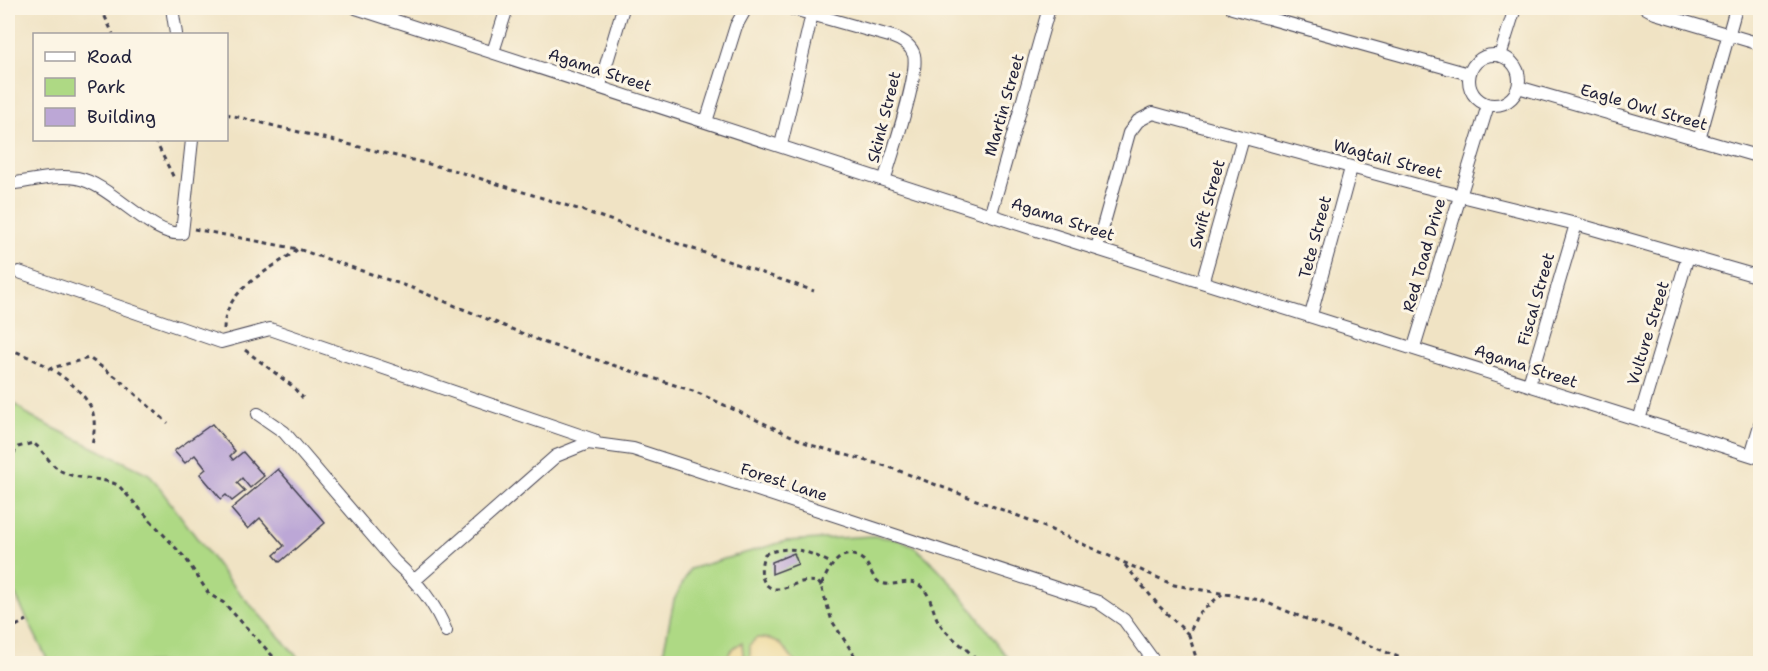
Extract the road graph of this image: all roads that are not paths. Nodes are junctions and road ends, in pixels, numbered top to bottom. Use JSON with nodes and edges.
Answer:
{"nodes":[{"id":1,"x":172,"y":8,"type":"edge"},
{"id":2,"x":356,"y":8,"type":"edge"},
{"id":3,"x":507,"y":8,"type":"edge"},
{"id":4,"x":623,"y":8,"type":"edge"},
{"id":5,"x":746,"y":8,"type":"edge"},
{"id":6,"x":790,"y":8,"type":"edge"},
{"id":7,"x":1049,"y":8,"type":"edge"},
{"id":8,"x":1232,"y":8,"type":"edge"},
{"id":9,"x":1515,"y":8,"type":"edge"},
{"id":10,"x":1646,"y":8,"type":"edge"},
{"id":11,"x":1736,"y":8,"type":"edge"},
{"id":12,"x":812,"y":14,"type":"junction"},
{"id":13,"x":176,"y":33,"type":"edge"},
{"id":14,"x":1728,"y":34,"type":"junction"},
{"id":15,"x":1761,"y":44,"type":"edge"},
{"id":16,"x":493,"y":51,"type":"junction"},
{"id":17,"x":1500,"y":56,"type":"junction"},
{"id":18,"x":1469,"y":74,"type":"junction"},
{"id":19,"x":600,"y":86,"type":"junction"},
{"id":20,"x":1518,"y":87,"type":"junction"},
{"id":21,"x":1488,"y":105,"type":"junction"},
{"id":22,"x":706,"y":123,"type":"junction"},
{"id":23,"x":1243,"y":138,"type":"junction"},
{"id":24,"x":1699,"y":140,"type":"junction"},
{"id":25,"x":192,"y":141,"type":"edge"},
{"id":26,"x":781,"y":145,"type":"junction"},
{"id":27,"x":1761,"y":157,"type":"edge"},
{"id":28,"x":1351,"y":168,"type":"junction"},
{"id":29,"x":885,"y":178,"type":"junction"},
{"id":30,"x":8,"y":184,"type":"edge"},
{"id":31,"x":1459,"y":194,"type":"junction"},
{"id":32,"x":991,"y":213,"type":"junction"},
{"id":33,"x":1576,"y":224,"type":"junction"},
{"id":34,"x":1097,"y":248,"type":"junction"},
{"id":35,"x":1688,"y":256,"type":"junction"},
{"id":36,"x":19,"y":272,"type":"dead end"},
{"id":37,"x":1761,"y":277,"type":"edge"},
{"id":38,"x":1203,"y":280,"type":"junction"},
{"id":39,"x":1311,"y":315,"type":"junction"},
{"id":40,"x":1414,"y":347,"type":"junction"},
{"id":41,"x":1529,"y":384,"type":"junction"},
{"id":42,"x":258,"y":414,"type":"dead end"},
{"id":43,"x":1640,"y":420,"type":"junction"},
{"id":44,"x":1761,"y":425,"type":"edge"},
{"id":45,"x":607,"y":444,"type":"junction"},
{"id":46,"x":1756,"y":457,"type":"edge"},
{"id":47,"x":414,"y":580,"type":"junction"},
{"id":48,"x":446,"y":631,"type":"dead end"},
{"id":49,"x":1156,"y":663,"type":"edge"}],
"edges":[{"from":1,"to":13,"type":"street"},
{"from":2,"to":16,"type":"street","name":"Agama Street"},
{"from":3,"to":16,"type":"street"},
{"from":4,"to":19,"type":"street"},
{"from":5,"to":22,"type":"street"},
{"from":6,"to":12,"type":"street","name":"Skink Street"},
{"from":7,"to":32,"type":"street","name":"Martin Street"},
{"from":8,"to":18,"type":"street"},
{"from":9,"to":17,"type":"street"},
{"from":10,"to":14,"type":"street"},
{"from":11,"to":14,"type":"street"},
{"from":12,"to":26,"type":"street"},
{"from":12,"to":29,"type":"street","name":"Skink Street"},
{"from":14,"to":15,"type":"street"},
{"from":14,"to":24,"type":"street"},
{"from":16,"to":19,"type":"street","name":"Agama Street"},
{"from":17,"to":18,"type":"street"},
{"from":17,"to":20,"type":"street"},
{"from":18,"to":21,"type":"street"},
{"from":19,"to":22,"type":"street","name":"Agama Street"},
{"from":20,"to":21,"type":"street"},
{"from":20,"to":24,"type":"street","name":"Eagle Owl Street"},
{"from":21,"to":31,"type":"street","name":"Red Toad Drive"},
{"from":22,"to":26,"type":"street","name":"Agama Street"},
{"from":23,"to":28,"type":"street","name":"Wagtail Street"},
{"from":23,"to":34,"type":"street","name":"Wagtail Street"},
{"from":23,"to":38,"type":"street","name":"Swift Street"},
{"from":24,"to":27,"type":"street","name":"Eagle Owl Street"},
{"from":25,"to":30,"type":"street"},
{"from":26,"to":29,"type":"street","name":"Agama Street"},
{"from":28,"to":31,"type":"street","name":"Wagtail Street"},
{"from":28,"to":39,"type":"street","name":"Tete Street"},
{"from":29,"to":32,"type":"street","name":"Agama Street"},
{"from":31,"to":33,"type":"street","name":"Wagtail Street"},
{"from":31,"to":40,"type":"street","name":"Red Toad Drive"},
{"from":32,"to":34,"type":"street","name":"Agama Street"},
{"from":33,"to":35,"type":"street","name":"Wagtail Street"},
{"from":33,"to":41,"type":"street","name":"Fiscal Street"},
{"from":34,"to":38,"type":"street","name":"Agama Street"},
{"from":35,"to":37,"type":"street","name":"Wagtail Street"},
{"from":35,"to":43,"type":"street","name":"Vulture Street"},
{"from":36,"to":45,"type":"street"},
{"from":38,"to":39,"type":"street","name":"Agama Street"},
{"from":39,"to":40,"type":"street","name":"Agama Street"},
{"from":40,"to":41,"type":"street","name":"Agama Street"},
{"from":41,"to":43,"type":"street","name":"Agama Street"},
{"from":42,"to":47,"type":"street"},
{"from":43,"to":46,"type":"street","name":"Agama Street"},
{"from":44,"to":46,"type":"street"},
{"from":45,"to":47,"type":"street","name":"Forest Lane"},
{"from":45,"to":49,"type":"street","name":"Forest Lane"},
{"from":47,"to":48,"type":"street"}]}
